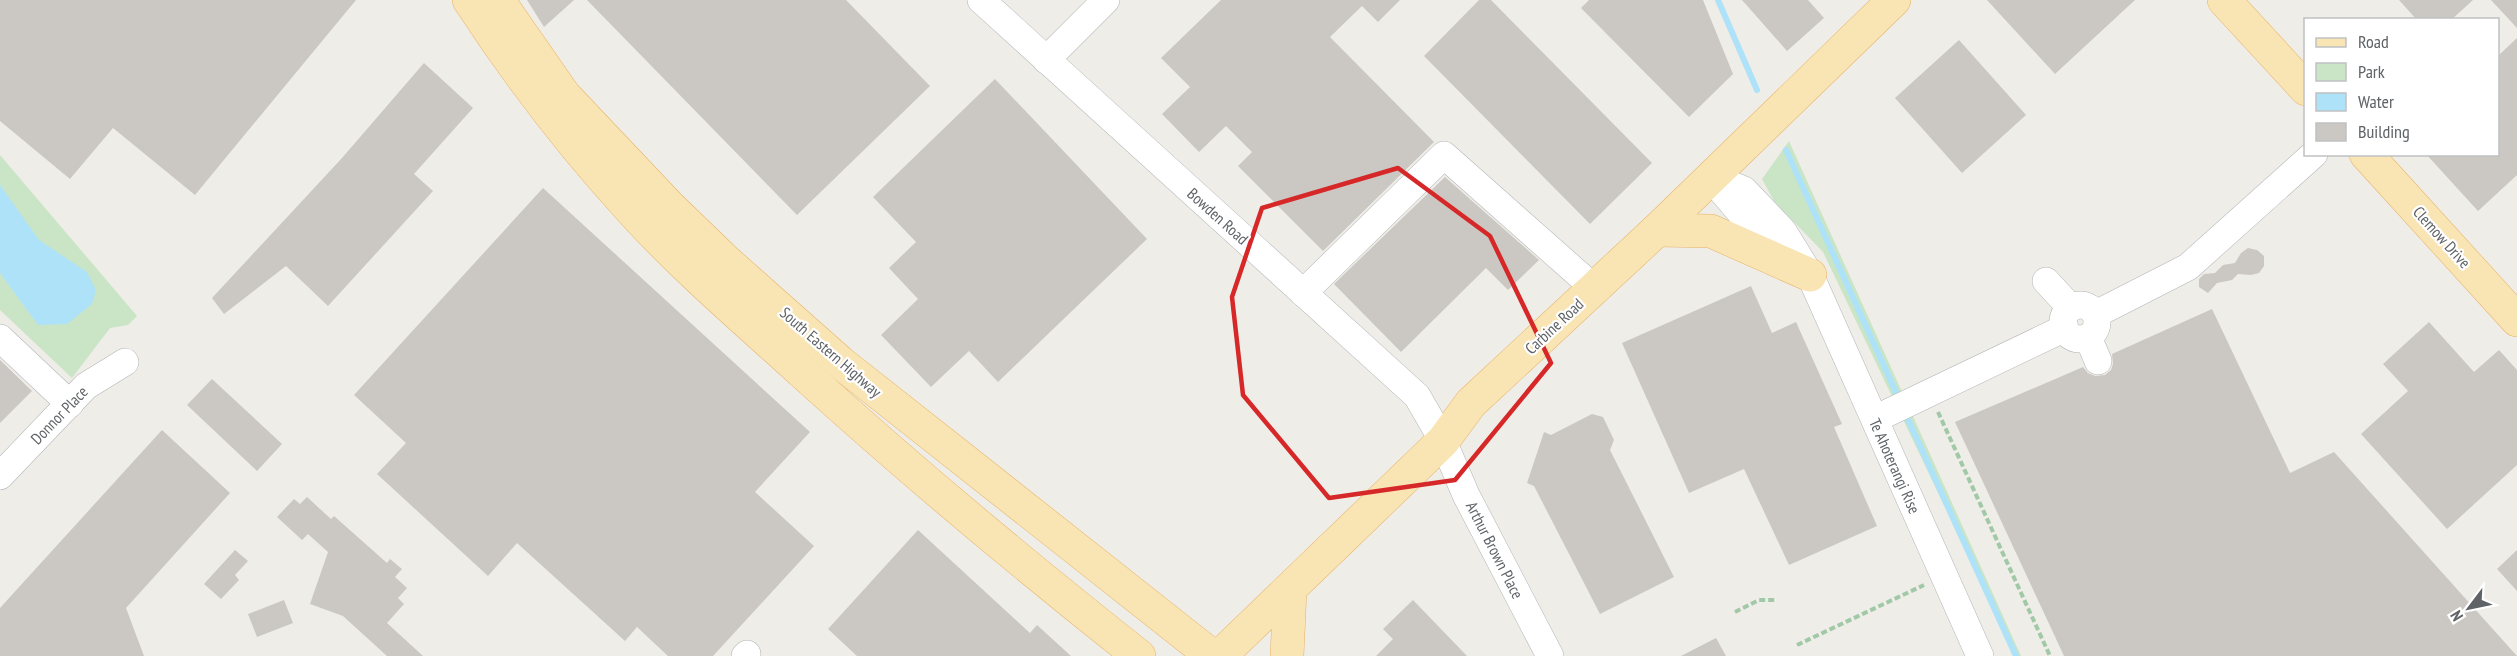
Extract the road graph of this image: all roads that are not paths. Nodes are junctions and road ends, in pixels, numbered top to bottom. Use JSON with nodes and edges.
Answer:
{"nodes":[{"id":1,"x":469,"y":0,"type":"edge"},
{"id":2,"x":498,"y":0,"type":"edge"},
{"id":3,"x":981,"y":0,"type":"edge"},
{"id":4,"x":1106,"y":0,"type":"edge"},
{"id":5,"x":1894,"y":0,"type":"edge"},
{"id":6,"x":2224,"y":0,"type":"edge"},
{"id":7,"x":1046,"y":60,"type":"junction"},
{"id":8,"x":2304,"y":87,"type":"edge"},
{"id":9,"x":2312,"y":156,"type":"edge"},
{"id":10,"x":2368,"y":156,"type":"edge"},
{"id":11,"x":1712,"y":177,"type":"junction"},
{"id":12,"x":1657,"y":230,"type":"junction"},
{"id":13,"x":1810,"y":275,"type":"junction"},
{"id":14,"x":2046,"y":281,"type":"dead end"},
{"id":15,"x":1594,"y":288,"type":"junction"},
{"id":16,"x":1303,"y":293,"type":"junction"},
{"id":17,"x":2517,"y":320,"type":"edge"},
{"id":18,"x":2083,"y":330,"type":"junction"},
{"id":19,"x":0,"y":338,"type":"edge"},
{"id":20,"x":125,"y":362,"type":"dead end"},
{"id":21,"x":70,"y":404,"type":"junction"},
{"id":22,"x":1885,"y":414,"type":"junction"},
{"id":23,"x":1443,"y":441,"type":"junction"},
{"id":24,"x":0,"y":476,"type":"edge"},
{"id":25,"x":1290,"y":590,"type":"junction"},
{"id":26,"x":1139,"y":656,"type":"edge"},
{"id":27,"x":1212,"y":656,"type":"edge"},
{"id":28,"x":1220,"y":656,"type":"edge"},
{"id":29,"x":1287,"y":656,"type":"edge"},
{"id":30,"x":1550,"y":656,"type":"edge"},
{"id":31,"x":1980,"y":656,"type":"edge"}],
"edges":[{"from":1,"to":26,"type":"main road","name":"South Eastern Highway"},
{"from":2,"to":27,"type":"main road","name":"South Eastern Highway"},
{"from":3,"to":7,"type":"street","name":"Bowden Road"},
{"from":4,"to":7,"type":"street"},
{"from":5,"to":11,"type":"main road","name":"Carbine Road"},
{"from":6,"to":8,"type":"main road"},
{"from":7,"to":16,"type":"street","name":"Bowden Road"},
{"from":9,"to":18,"type":"street"},
{"from":10,"to":17,"type":"main road","name":"Clemow Drive"},
{"from":11,"to":12,"type":"main road","name":"Carbine Road"},
{"from":11,"to":13,"type":"street","name":"Te Ahoterangi Rise"},
{"from":12,"to":13,"type":"main road"},
{"from":12,"to":15,"type":"main road","name":"Carbine Road"},
{"from":13,"to":22,"type":"street","name":"Te Ahoterangi Rise"},
{"from":14,"to":18,"type":"street"},
{"from":15,"to":16,"type":"street"},
{"from":15,"to":23,"type":"main road","name":"Carbine Road"},
{"from":16,"to":23,"type":"street","name":"Bowden Road"},
{"from":18,"to":22,"type":"street"},
{"from":19,"to":21,"type":"street"},
{"from":20,"to":21,"type":"street","name":"Donnor Place"},
{"from":21,"to":24,"type":"street","name":"Donnor Place"},
{"from":22,"to":31,"type":"street","name":"Te Ahoterangi Rise"},
{"from":23,"to":25,"type":"main road","name":"Carbine Road"},
{"from":23,"to":30,"type":"street","name":"Arthur Brown Place"},
{"from":25,"to":28,"type":"main road","name":"Carbine Road"},
{"from":25,"to":29,"type":"main road"}]}
